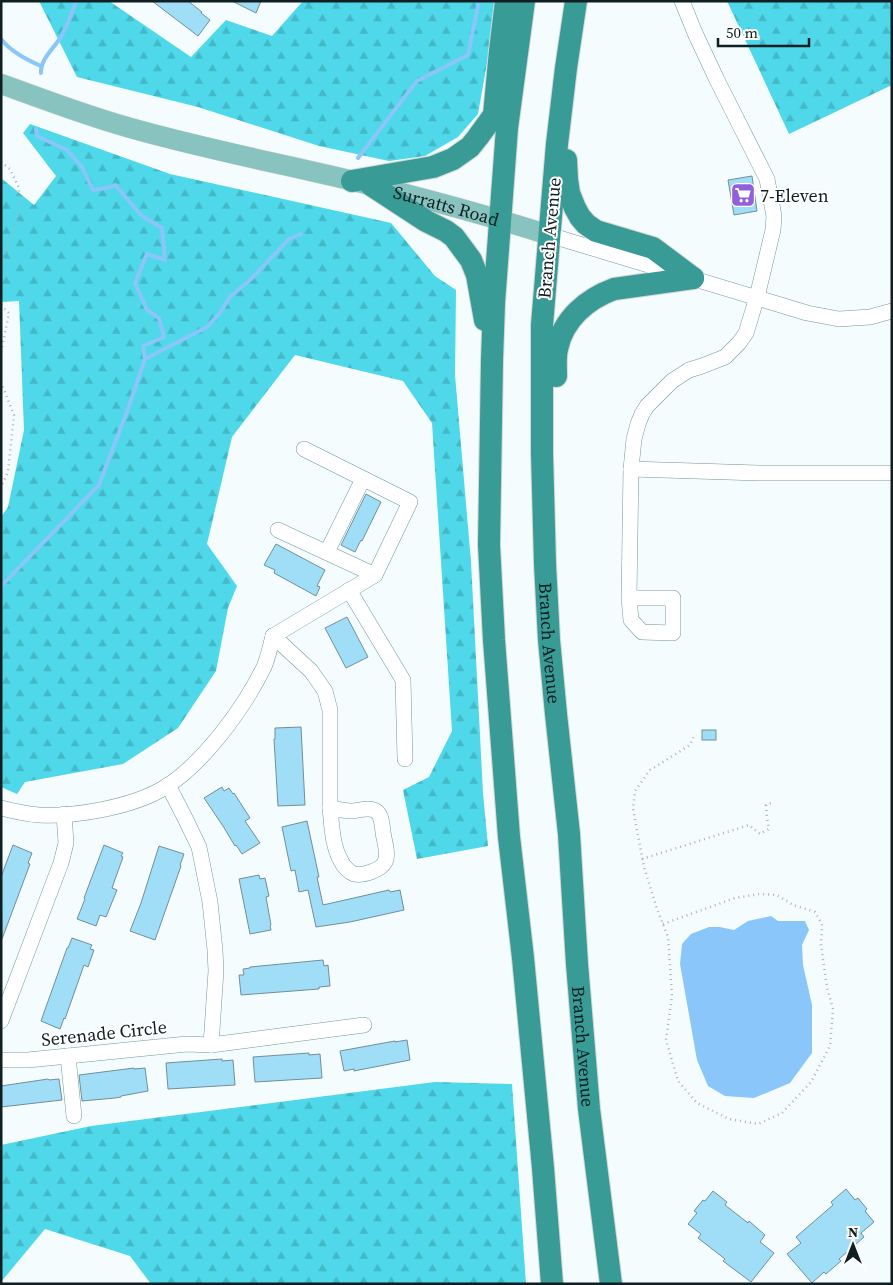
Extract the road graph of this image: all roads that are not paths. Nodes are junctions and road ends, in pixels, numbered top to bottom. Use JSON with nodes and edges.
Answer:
{"nodes":[{"id":1,"x":506,"y":1,"type":"edge"},
{"id":2,"x":524,"y":1,"type":"edge"},
{"id":3,"x":576,"y":1,"type":"edge"},
{"id":4,"x":682,"y":1,"type":"edge"},
{"id":5,"x":1,"y":84,"type":"edge"},
{"id":6,"x":563,"y":89,"type":"junction"},
{"id":7,"x":362,"y":183,"type":"junction"},
{"id":8,"x":500,"y":219,"type":"junction"},
{"id":9,"x":549,"y":235,"type":"junction"},
{"id":10,"x":693,"y":278,"type":"junction"},
{"id":11,"x":757,"y":297,"type":"junction"},
{"id":12,"x":892,"y":311,"type":"edge"},
{"id":13,"x":492,"y":360,"type":"junction"},
{"id":14,"x":304,"y":449,"type":"dead end"},
{"id":15,"x":542,"y":453,"type":"junction"},
{"id":16,"x":631,"y":469,"type":"junction"},
{"id":17,"x":892,"y":473,"type":"edge"},
{"id":18,"x":363,"y":478,"type":"junction"},
{"id":19,"x":278,"y":530,"type":"dead end"},
{"id":20,"x":326,"y":552,"type":"junction"},
{"id":21,"x":375,"y":574,"type":"junction"},
{"id":22,"x":349,"y":590,"type":"junction"},
{"id":23,"x":628,"y":598,"type":"dead end"},
{"id":24,"x":273,"y":636,"type":"junction"},
{"id":25,"x":405,"y":759,"type":"dead end"},
{"id":26,"x":168,"y":785,"type":"junction"},
{"id":27,"x":1,"y":808,"type":"edge"},
{"id":28,"x":330,"y":808,"type":"junction"},
{"id":29,"x":64,"y":814,"type":"junction"},
{"id":30,"x":1,"y":1021,"type":"edge"},
{"id":31,"x":364,"y":1025,"type":"dead end"},
{"id":32,"x":211,"y":1044,"type":"junction"},
{"id":33,"x":68,"y":1056,"type":"junction"},
{"id":34,"x":1,"y":1060,"type":"edge"},
{"id":35,"x":74,"y":1116,"type":"dead end"},
{"id":36,"x":552,"y":1284,"type":"edge"},
{"id":37,"x":611,"y":1284,"type":"edge"}],
"edges":[{"from":1,"to":7,"type":"highway"},
{"from":2,"to":8,"type":"highway"},
{"from":3,"to":6,"type":"highway","name":"Branch Avenue"},
{"from":4,"to":11,"type":"street"},
{"from":5,"to":7,"type":"main road","name":"Surratts Road"},
{"from":6,"to":9,"type":"highway","name":"Branch Avenue"},
{"from":6,"to":10,"type":"highway"},
{"from":7,"to":8,"type":"main road","name":"Surratts Road"},
{"from":7,"to":13,"type":"highway"},
{"from":8,"to":9,"type":"main road","name":"Surratts Road"},
{"from":8,"to":13,"type":"highway"},
{"from":9,"to":10,"type":"street","name":"Surratts Road"},
{"from":9,"to":15,"type":"highway","name":"Branch Avenue"},
{"from":10,"to":11,"type":"street","name":"Surratts Road"},
{"from":10,"to":15,"type":"highway"},
{"from":11,"to":12,"type":"street","name":"Surratts Road"},
{"from":11,"to":16,"type":"street"},
{"from":13,"to":36,"type":"highway"},
{"from":14,"to":18,"type":"street"},
{"from":15,"to":37,"type":"highway","name":"Branch Avenue"},
{"from":16,"to":17,"type":"street"},
{"from":16,"to":23,"type":"street"},
{"from":18,"to":20,"type":"street"},
{"from":18,"to":21,"type":"street"},
{"from":19,"to":20,"type":"street"},
{"from":20,"to":21,"type":"street"},
{"from":21,"to":22,"type":"street"},
{"from":22,"to":24,"type":"street"},
{"from":22,"to":25,"type":"street"},
{"from":24,"to":26,"type":"street"},
{"from":24,"to":28,"type":"street"},
{"from":26,"to":29,"type":"street"},
{"from":26,"to":32,"type":"street"},
{"from":27,"to":29,"type":"street"},
{"from":28,"to":28,"type":"street"},
{"from":29,"to":30,"type":"street"},
{"from":31,"to":32,"type":"street","name":"Serenade Circle"},
{"from":32,"to":33,"type":"street","name":"Serenade Circle"},
{"from":33,"to":34,"type":"street","name":"Serenade Circle"},
{"from":33,"to":35,"type":"street"}]}
